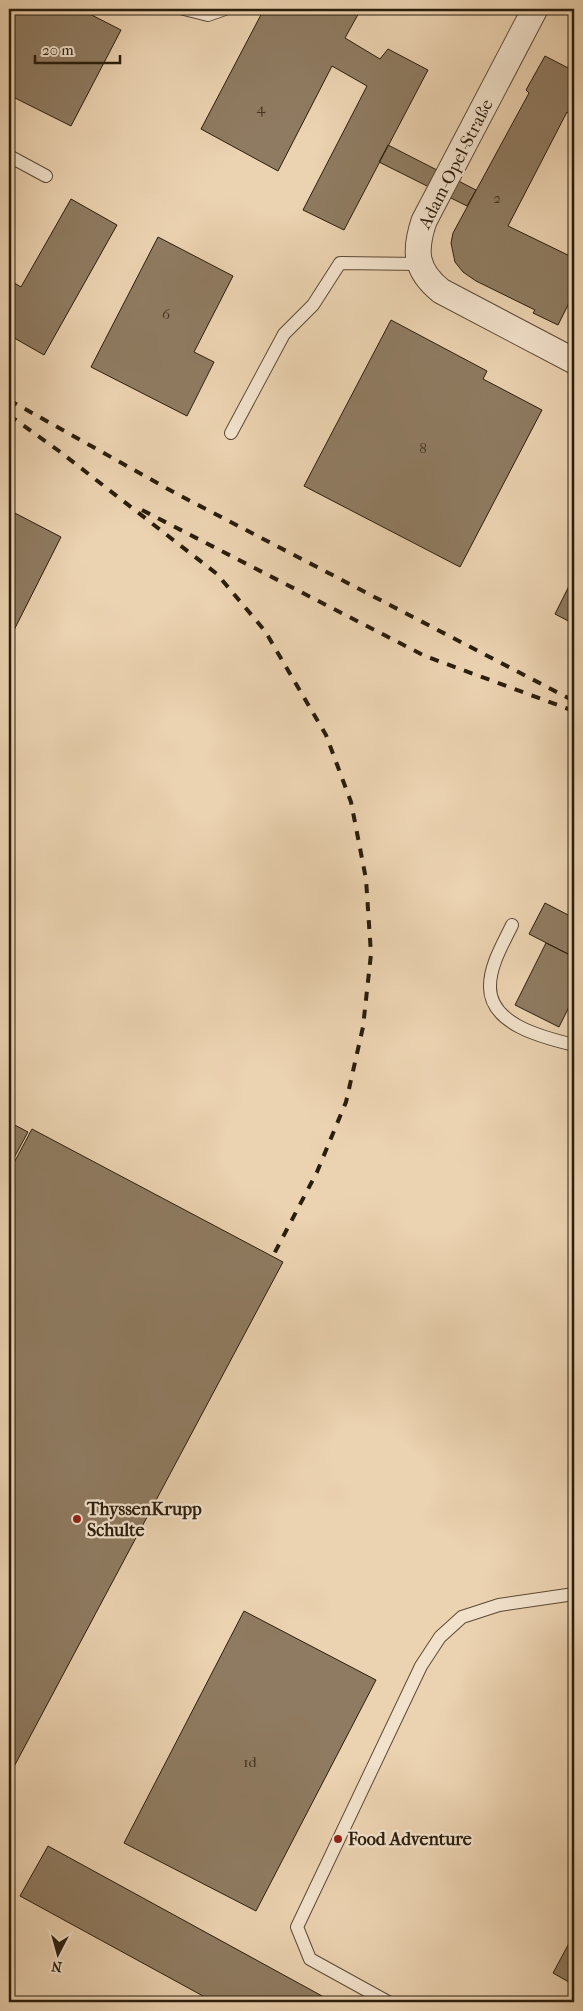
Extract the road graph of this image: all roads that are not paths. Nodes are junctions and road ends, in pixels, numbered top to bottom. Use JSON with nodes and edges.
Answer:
{"nodes":[{"id":1,"x":184,"y":9,"type":"edge"},
{"id":2,"x":225,"y":9,"type":"edge"},
{"id":3,"x":535,"y":9,"type":"edge"},
{"id":4,"x":9,"y":156,"type":"edge"},
{"id":5,"x":46,"y":176,"type":"dead end"},
{"id":6,"x":420,"y":264,"type":"junction"},
{"id":7,"x":574,"y":361,"type":"edge"},
{"id":8,"x":231,"y":433,"type":"dead end"},
{"id":9,"x":512,"y":925,"type":"dead end"},
{"id":10,"x":574,"y":1045,"type":"edge"},
{"id":11,"x":574,"y":1594,"type":"edge"},
{"id":12,"x":388,"y":2002,"type":"edge"}],
"edges":[{"from":1,"to":2,"type":"lane"},
{"from":3,"to":6,"type":"street","name":"Adam-Opel-Straße"},
{"from":4,"to":5,"type":"lane"},
{"from":6,"to":7,"type":"street"},
{"from":6,"to":8,"type":"lane"},
{"from":9,"to":10,"type":"lane"},
{"from":11,"to":12,"type":"lane"}]}
